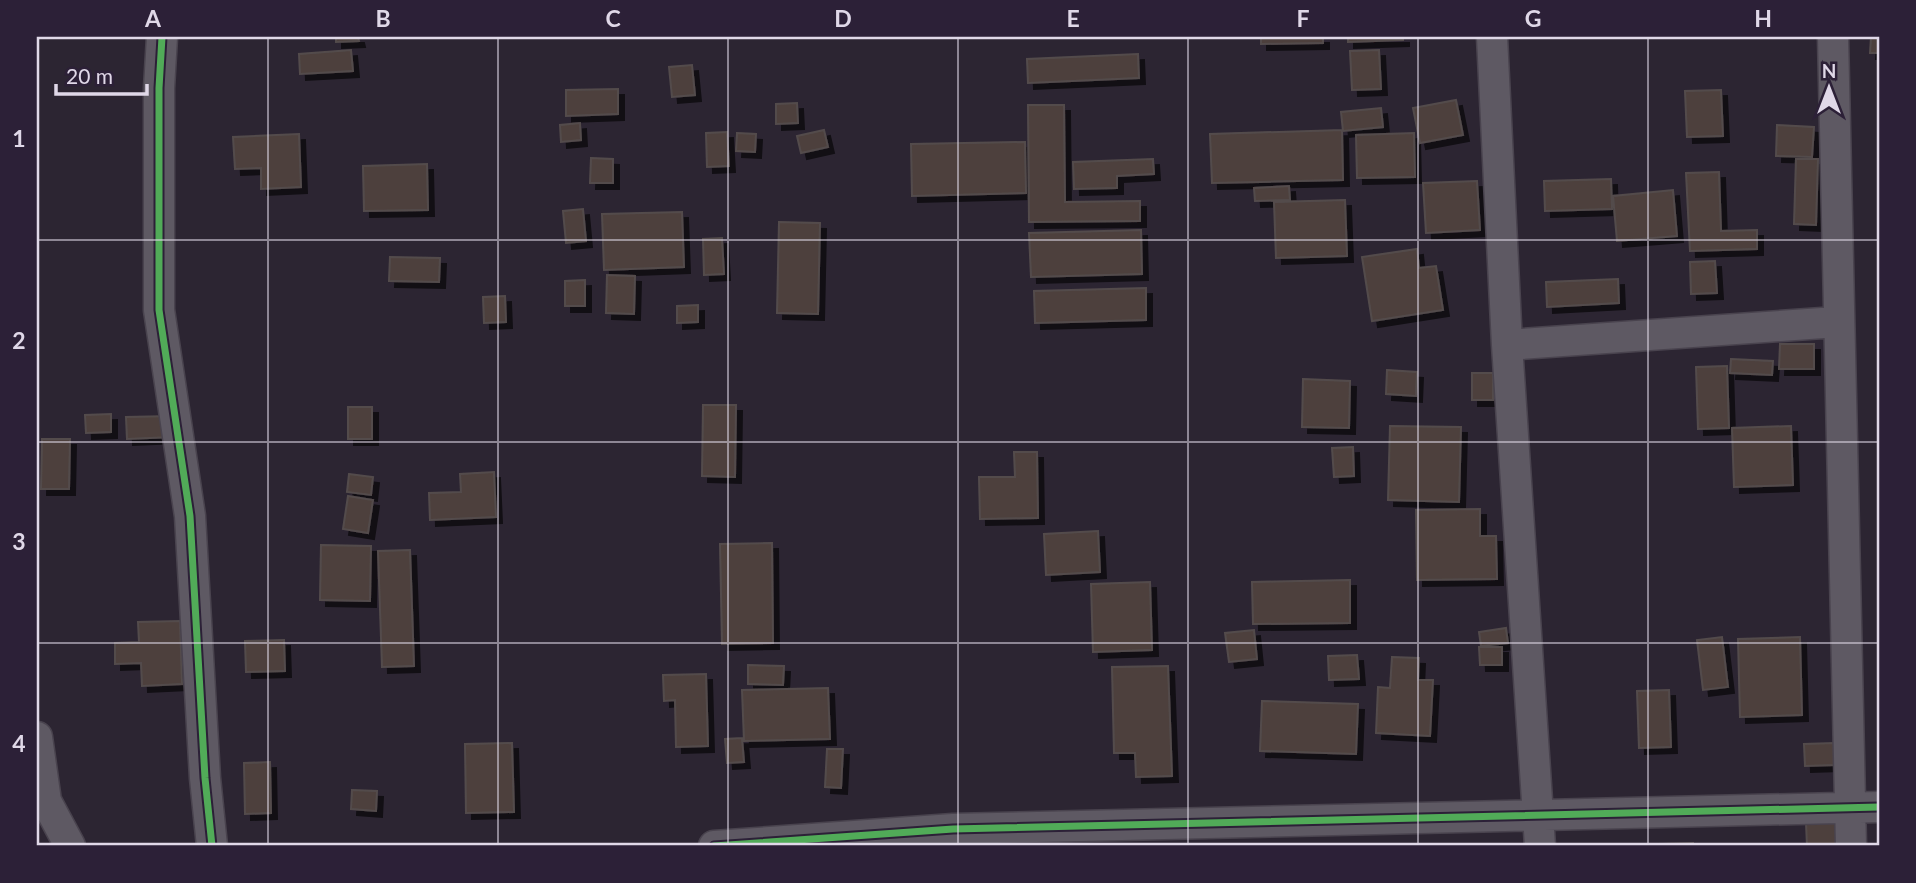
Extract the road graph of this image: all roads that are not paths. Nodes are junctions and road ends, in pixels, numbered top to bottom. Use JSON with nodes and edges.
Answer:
{"nodes":[{"id":1,"x":162,"y":37,"type":"edge"},
{"id":2,"x":1492,"y":37,"type":"edge"},
{"id":3,"x":1833,"y":37,"type":"edge"},
{"id":4,"x":1837,"y":322,"type":"junction"},
{"id":5,"x":1507,"y":345,"type":"junction"},
{"id":6,"x":37,"y":737,"type":"edge"},
{"id":7,"x":1879,"y":807,"type":"edge"},
{"id":8,"x":1850,"y":808,"type":"junction"},
{"id":9,"x":1537,"y":814,"type":"junction"},
{"id":10,"x":70,"y":846,"type":"edge"},
{"id":11,"x":212,"y":846,"type":"edge"},
{"id":12,"x":713,"y":846,"type":"edge"},
{"id":13,"x":1540,"y":846,"type":"edge"},
{"id":14,"x":1851,"y":846,"type":"edge"}],
"edges":[{"from":1,"to":11,"type":"street"},
{"from":2,"to":5,"type":"street"},
{"from":3,"to":4,"type":"street"},
{"from":4,"to":5,"type":"street"},
{"from":4,"to":8,"type":"street"},
{"from":5,"to":9,"type":"street"},
{"from":6,"to":10,"type":"street"},
{"from":7,"to":8,"type":"street"},
{"from":8,"to":9,"type":"street"},
{"from":8,"to":14,"type":"street"},
{"from":9,"to":12,"type":"street"},
{"from":9,"to":13,"type":"street"}]}
